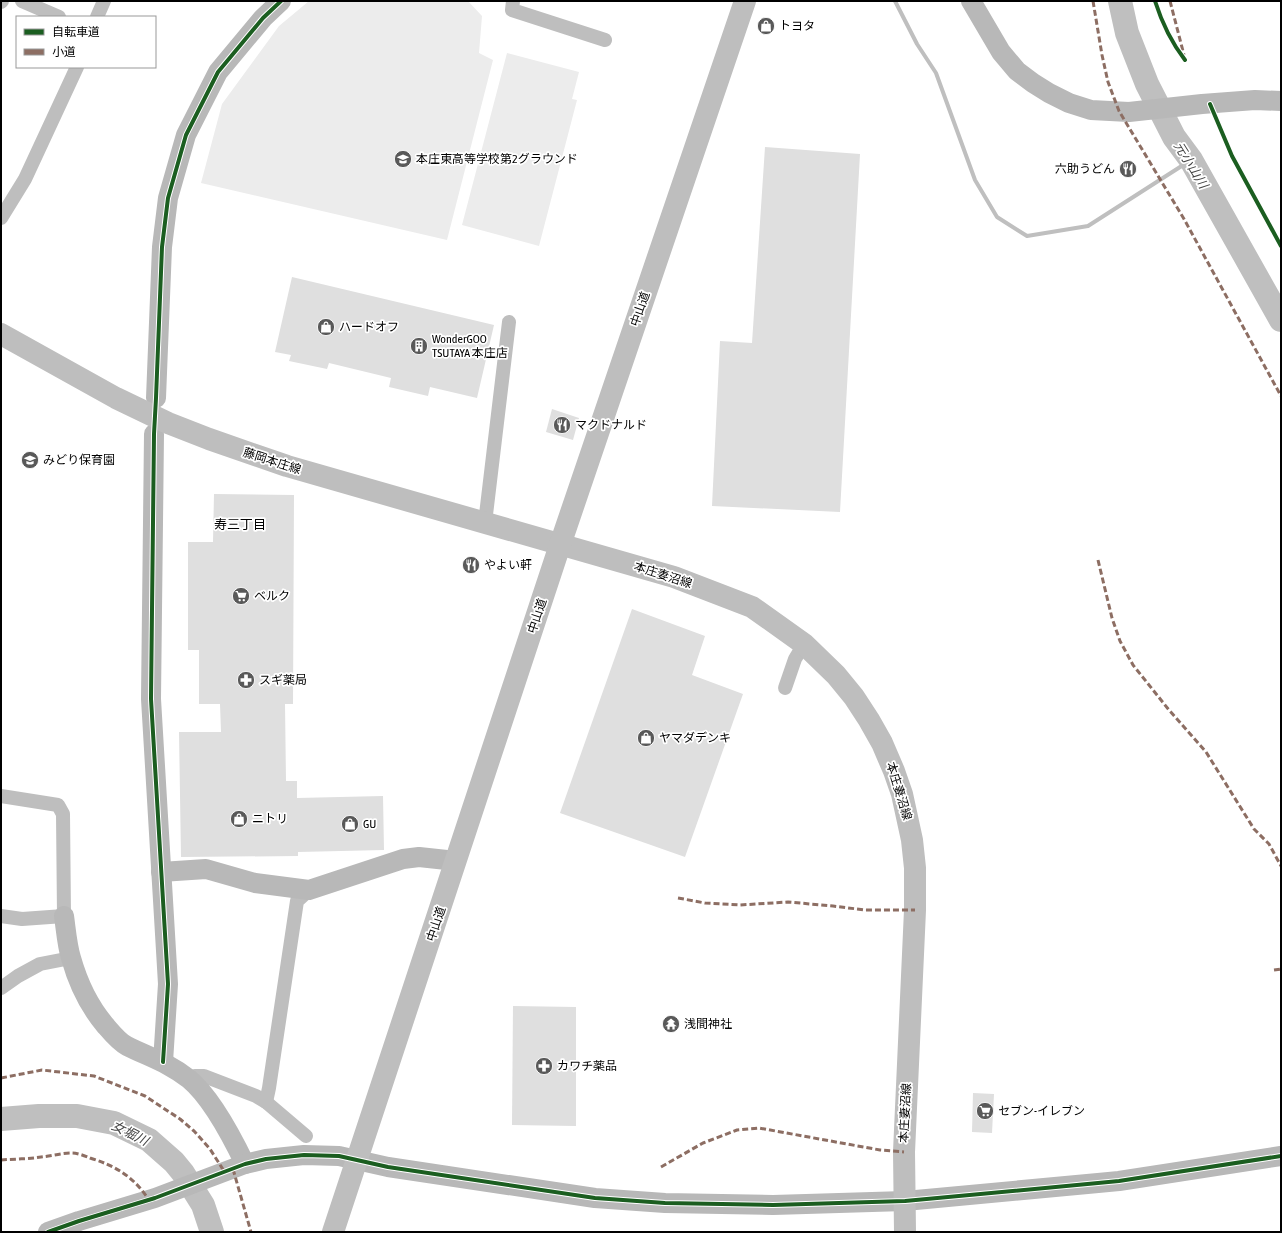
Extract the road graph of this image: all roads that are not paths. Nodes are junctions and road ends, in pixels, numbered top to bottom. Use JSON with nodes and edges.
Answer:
{"nodes":[{"id":1,"x":22,"y":1,"type":"edge"},
{"id":2,"x":104,"y":1,"type":"edge"},
{"id":3,"x":281,"y":1,"type":"edge"},
{"id":4,"x":513,"y":1,"type":"edge"},
{"id":5,"x":745,"y":1,"type":"edge"},
{"id":6,"x":971,"y":1,"type":"edge"},
{"id":7,"x":57,"y":16,"type":"edge"},
{"id":8,"x":97,"y":16,"type":"edge"},
{"id":9,"x":606,"y":40,"type":"dead end"},
{"id":10,"x":77,"y":68,"type":"edge"},
{"id":11,"x":1281,"y":101,"type":"edge"},
{"id":12,"x":1,"y":218,"type":"edge"},
{"id":13,"x":509,"y":322,"type":"dead end"},
{"id":14,"x":1,"y":334,"type":"edge"},
{"id":15,"x":156,"y":398,"type":"dead end"},
{"id":16,"x":154,"y":434,"type":"dead end"},
{"id":17,"x":485,"y":523,"type":"junction"},
{"id":18,"x":560,"y":544,"type":"junction"},
{"id":19,"x":804,"y":644,"type":"junction"},
{"id":20,"x":785,"y":688,"type":"dead end"},
{"id":21,"x":1,"y":796,"type":"edge"},
{"id":22,"x":456,"y":861,"type":"junction"},
{"id":23,"x":161,"y":872,"type":"junction"},
{"id":24,"x":309,"y":890,"type":"junction"},
{"id":25,"x":1,"y":916,"type":"edge"},
{"id":26,"x":64,"y":916,"type":"junction"},
{"id":27,"x":71,"y":958,"type":"junction"},
{"id":28,"x":1,"y":988,"type":"edge"},
{"id":29,"x":163,"y":1062,"type":"junction"},
{"id":30,"x":189,"y":1078,"type":"junction"},
{"id":31,"x":266,"y":1102,"type":"junction"},
{"id":32,"x":306,"y":1136,"type":"dead end"},
{"id":33,"x":1281,"y":1156,"type":"edge"},
{"id":34,"x":357,"y":1161,"type":"junction"},
{"id":35,"x":245,"y":1164,"type":"junction"},
{"id":36,"x":905,"y":1201,"type":"junction"},
{"id":37,"x":48,"y":1232,"type":"edge"},
{"id":38,"x":333,"y":1232,"type":"edge"},
{"id":39,"x":905,"y":1232,"type":"edge"}],
"edges":[{"from":1,"to":7,"type":"street"},
{"from":2,"to":8,"type":"street"},
{"from":3,"to":15,"type":"street"},
{"from":4,"to":9,"type":"street"},
{"from":5,"to":18,"type":"main road","name":"中山道"},
{"from":6,"to":11,"type":"street"},
{"from":10,"to":12,"type":"street"},
{"from":13,"to":17,"type":"street"},
{"from":14,"to":17,"type":"main road","name":"藤岡本庄線"},
{"from":16,"to":23,"type":"street"},
{"from":17,"to":18,"type":"main road","name":"藤岡本庄線"},
{"from":18,"to":19,"type":"main road","name":"本庄妻沼線"},
{"from":18,"to":22,"type":"main road","name":"中山道"},
{"from":19,"to":20,"type":"street"},
{"from":19,"to":36,"type":"main road","name":"本庄妻沼線"},
{"from":21,"to":26,"type":"street"},
{"from":22,"to":24,"type":"street"},
{"from":22,"to":34,"type":"main road","name":"中山道"},
{"from":23,"to":24,"type":"street"},
{"from":23,"to":29,"type":"street"},
{"from":24,"to":31,"type":"street"},
{"from":25,"to":26,"type":"street"},
{"from":26,"to":27,"type":"street"},
{"from":27,"to":28,"type":"street"},
{"from":27,"to":29,"type":"street"},
{"from":29,"to":30,"type":"street"},
{"from":30,"to":31,"type":"street"},
{"from":30,"to":35,"type":"street"},
{"from":31,"to":32,"type":"street"},
{"from":33,"to":36,"type":"street"},
{"from":34,"to":35,"type":"street"},
{"from":34,"to":36,"type":"street"},
{"from":34,"to":38,"type":"main road","name":"中山道"},
{"from":35,"to":37,"type":"street"},
{"from":36,"to":39,"type":"main road","name":"本庄妻沼線"}]}
